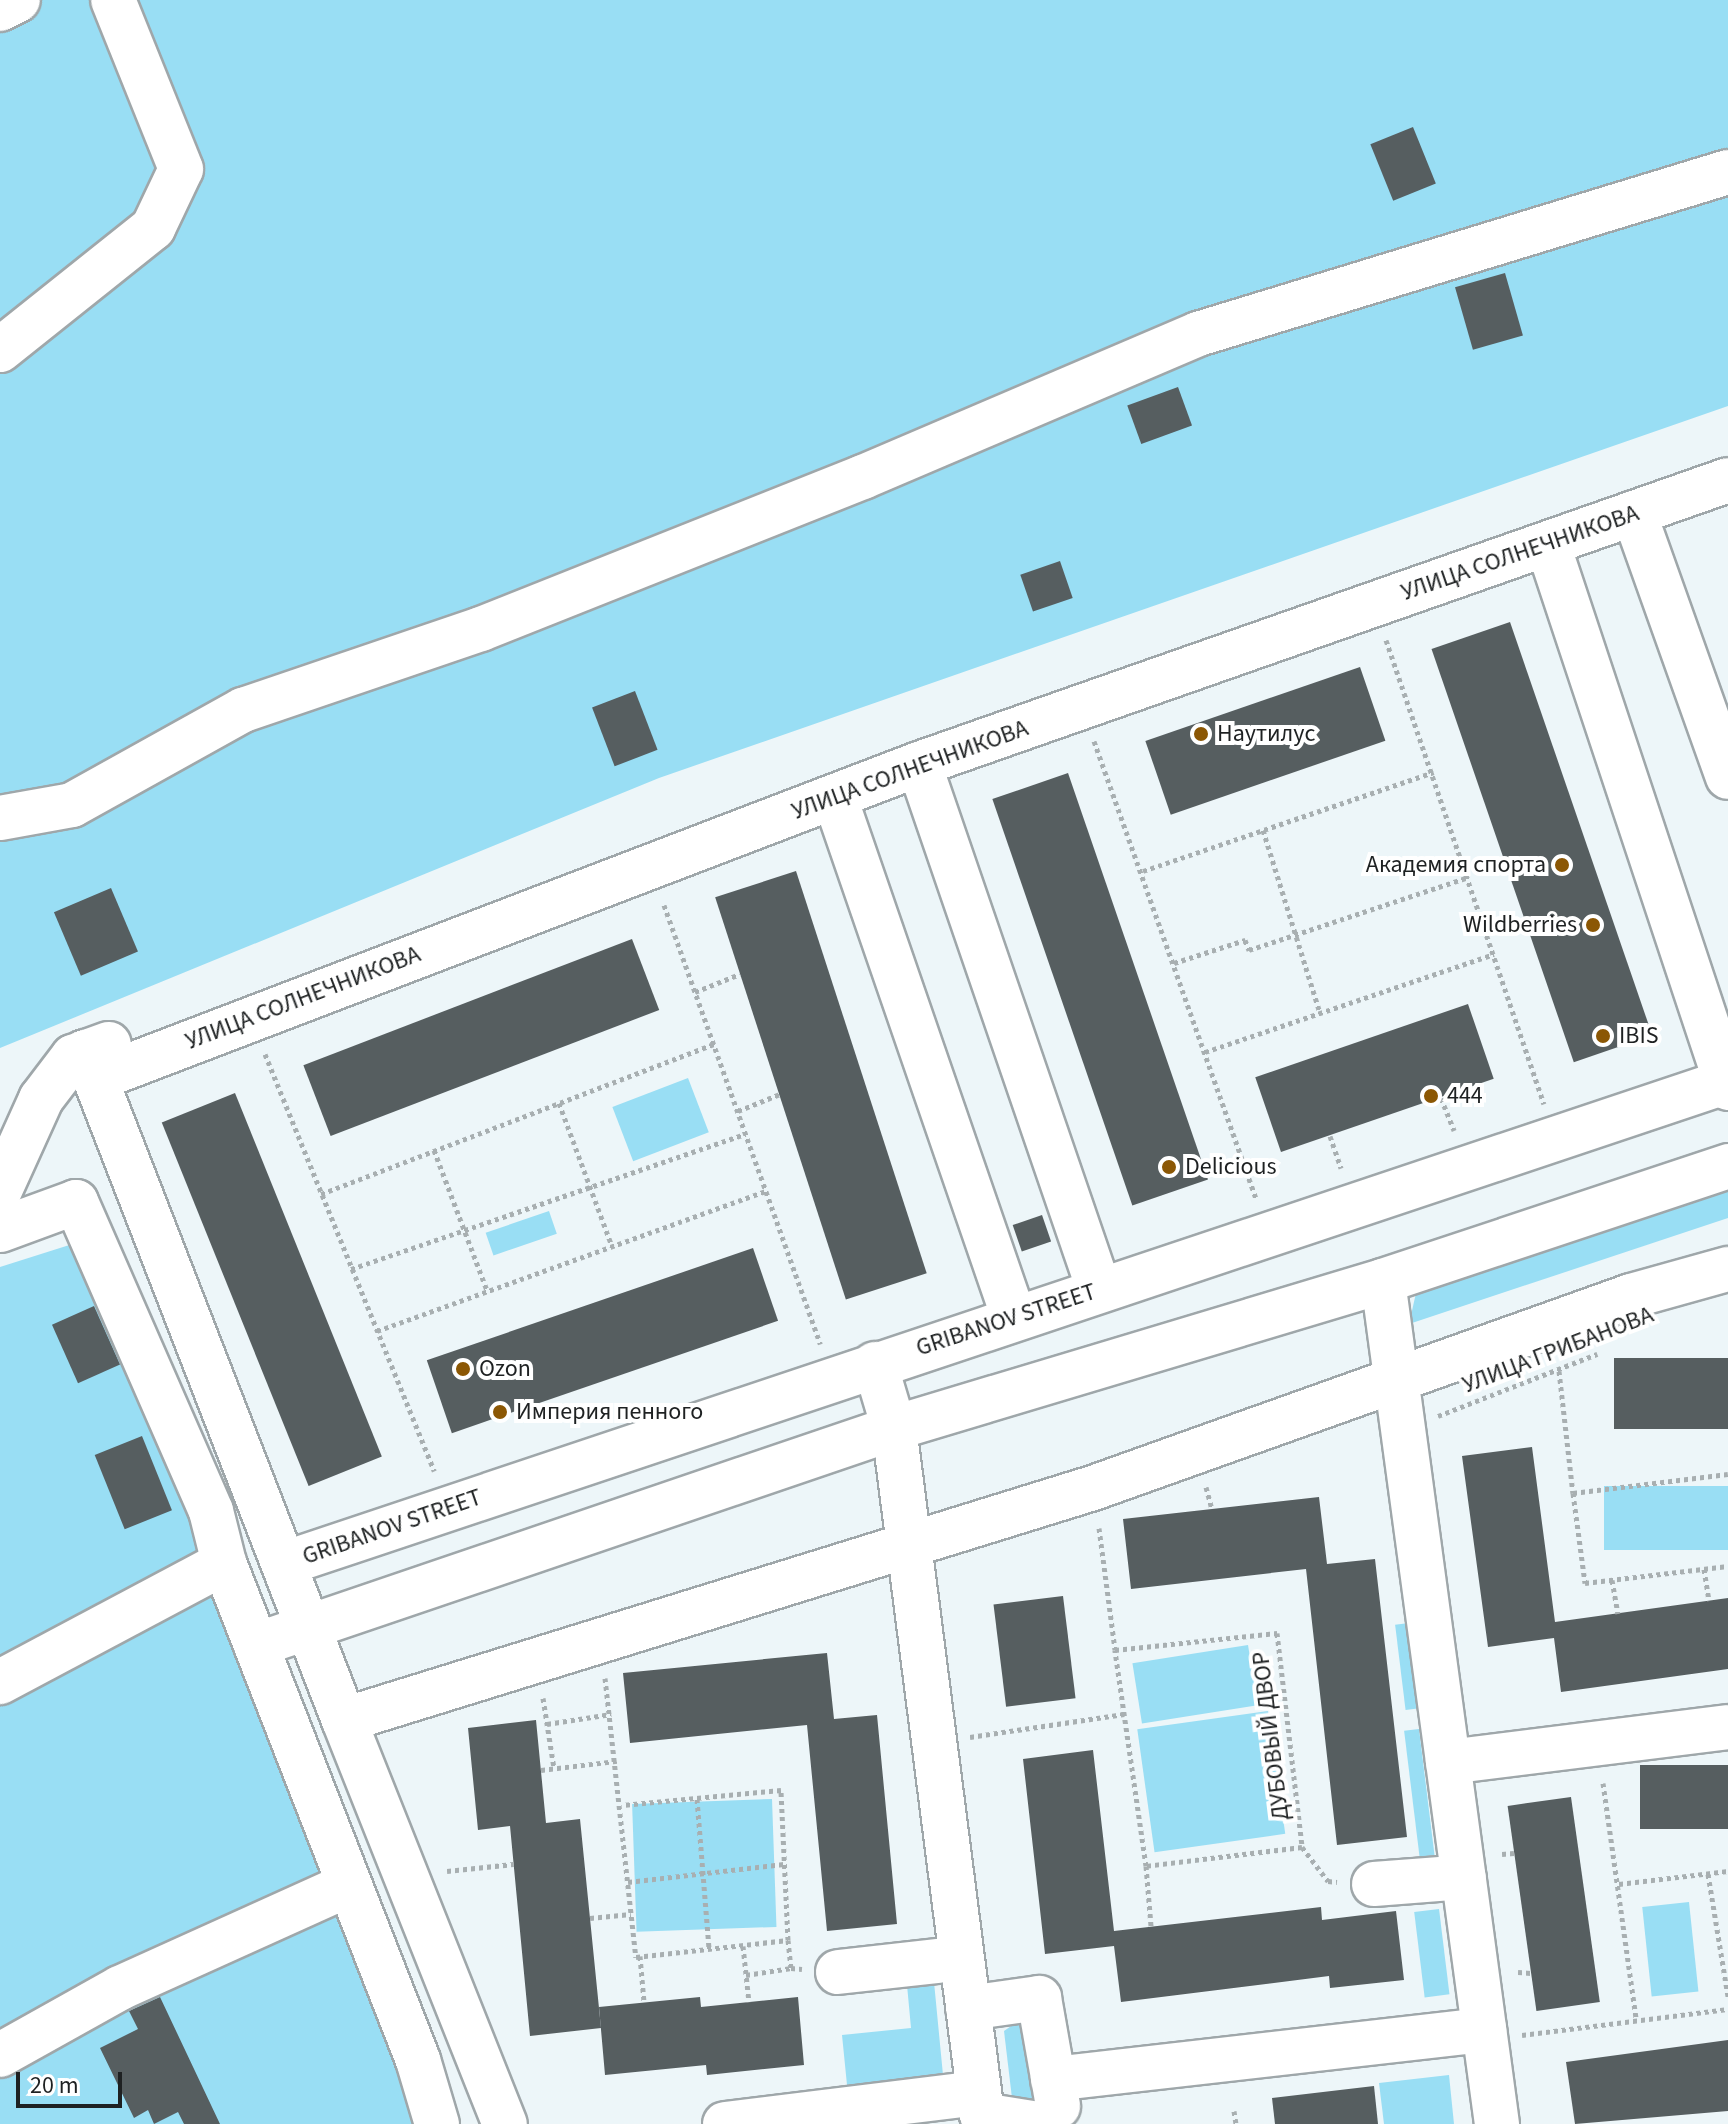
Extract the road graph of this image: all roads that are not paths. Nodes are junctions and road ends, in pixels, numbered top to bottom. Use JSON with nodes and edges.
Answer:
{"nodes":[{"id":1,"x":18,"y":0,"type":"edge"},
{"id":2,"x":113,"y":0,"type":"edge"},
{"id":3,"x":0,"y":9,"type":"edge"},
{"id":4,"x":1728,"y":172,"type":"edge"},
{"id":5,"x":0,"y":350,"type":"edge"},
{"id":6,"x":1728,"y":480,"type":"edge"},
{"id":7,"x":1634,"y":513,"type":"junction"},
{"id":8,"x":1548,"y":545,"type":"junction"},
{"id":9,"x":919,"y":764,"type":"junction"},
{"id":10,"x":1728,"y":777,"type":"edge"},
{"id":11,"x":835,"y":798,"type":"junction"},
{"id":12,"x":0,"y":818,"type":"edge"},
{"id":13,"x":91,"y":1065,"type":"junction"},
{"id":14,"x":1727,"y":1084,"type":"edge"},
{"id":15,"x":1728,"y":1166,"type":"edge"},
{"id":16,"x":0,"y":1190,"type":"edge"},
{"id":17,"x":0,"y":1230,"type":"edge"},
{"id":18,"x":1728,"y":1269,"type":"edge"},
{"id":19,"x":1383,"y":1281,"type":"junction"},
{"id":20,"x":1099,"y":1289,"type":"junction"},
{"id":21,"x":1014,"y":1318,"type":"junction"},
{"id":22,"x":875,"y":1364,"type":"junction"},
{"id":23,"x":1399,"y":1383,"type":"junction"},
{"id":24,"x":894,"y":1428,"type":"junction"},
{"id":25,"x":911,"y":1545,"type":"junction"},
{"id":26,"x":224,"y":1563,"type":"junction"},
{"id":27,"x":286,"y":1563,"type":"junction"},
{"id":28,"x":307,"y":1623,"type":"junction"},
{"id":29,"x":256,"y":1645,"type":"junction"},
{"id":30,"x":0,"y":1682,"type":"edge"},
{"id":31,"x":344,"y":1720,"type":"junction"},
{"id":32,"x":1728,"y":1727,"type":"edge"},
{"id":33,"x":1448,"y":1762,"type":"junction"},
{"id":34,"x":1464,"y":1877,"type":"junction"},
{"id":35,"x":1374,"y":1884,"type":"dead end"},
{"id":36,"x":348,"y":1885,"type":"junction"},
{"id":37,"x":938,"y":1961,"type":"dead end"},
{"id":38,"x":838,"y":1972,"type":"dead end"},
{"id":39,"x":968,"y":2008,"type":"junction"},
{"id":40,"x":1500,"y":2033,"type":"junction"},
{"id":41,"x":0,"y":2055,"type":"edge"},
{"id":42,"x":1053,"y":2079,"type":"junction"},
{"id":43,"x":979,"y":2093,"type":"junction"},
{"id":44,"x":437,"y":2124,"type":"edge"},
{"id":45,"x":505,"y":2124,"type":"edge"},
{"id":46,"x":725,"y":2124,"type":"edge"},
{"id":47,"x":1038,"y":2124,"type":"edge"},
{"id":48,"x":1061,"y":2124,"type":"edge"},
{"id":49,"x":1497,"y":2124,"type":"edge"}],
"edges":[{"from":1,"to":3,"type":"street"},
{"from":2,"to":5,"type":"street"},
{"from":4,"to":12,"type":"street"},
{"from":6,"to":7,"type":"street","name":"УЛИЦА СОЛНЕЧНИКОВА"},
{"from":7,"to":8,"type":"street","name":"УЛИЦА СОЛНЕЧНИКОВА"},
{"from":7,"to":10,"type":"street"},
{"from":8,"to":9,"type":"street","name":"УЛИЦА СОЛНЕЧНИКОВА"},
{"from":8,"to":14,"type":"street"},
{"from":9,"to":11,"type":"street","name":"УЛИЦА СОЛНЕЧНИКОВА"},
{"from":9,"to":20,"type":"street"},
{"from":11,"to":13,"type":"street","name":"УЛИЦА СОЛНЕЧНИКОВА"},
{"from":11,"to":21,"type":"street"},
{"from":13,"to":16,"type":"street"},
{"from":13,"to":27,"type":"street"},
{"from":14,"to":20,"type":"street","name":"GRIBANOV STREET"},
{"from":15,"to":19,"type":"street"},
{"from":17,"to":26,"type":"street"},
{"from":18,"to":23,"type":"street"},
{"from":19,"to":23,"type":"street"},
{"from":19,"to":24,"type":"street"},
{"from":20,"to":21,"type":"street","name":"GRIBANOV STREET"},
{"from":21,"to":22,"type":"street","name":"GRIBANOV STREET"},
{"from":22,"to":24,"type":"street"},
{"from":22,"to":27,"type":"street","name":"GRIBANOV STREET"},
{"from":23,"to":25,"type":"street"},
{"from":23,"to":33,"type":"street"},
{"from":24,"to":25,"type":"street"},
{"from":24,"to":28,"type":"street"},
{"from":25,"to":31,"type":"street"},
{"from":25,"to":39,"type":"street"},
{"from":26,"to":29,"type":"street"},
{"from":26,"to":30,"type":"street"},
{"from":27,"to":28,"type":"street"},
{"from":28,"to":29,"type":"street"},
{"from":28,"to":31,"type":"street"},
{"from":29,"to":36,"type":"street"},
{"from":31,"to":45,"type":"street"},
{"from":32,"to":33,"type":"street"},
{"from":33,"to":34,"type":"street"},
{"from":34,"to":35,"type":"street"},
{"from":34,"to":40,"type":"street"},
{"from":36,"to":41,"type":"street"},
{"from":36,"to":44,"type":"street"},
{"from":37,"to":38,"type":"street"},
{"from":39,"to":42,"type":"street"},
{"from":39,"to":43,"type":"street"},
{"from":40,"to":42,"type":"street"},
{"from":40,"to":49,"type":"street"},
{"from":42,"to":48,"type":"street"},
{"from":43,"to":46,"type":"street"},
{"from":43,"to":47,"type":"street"}]}
